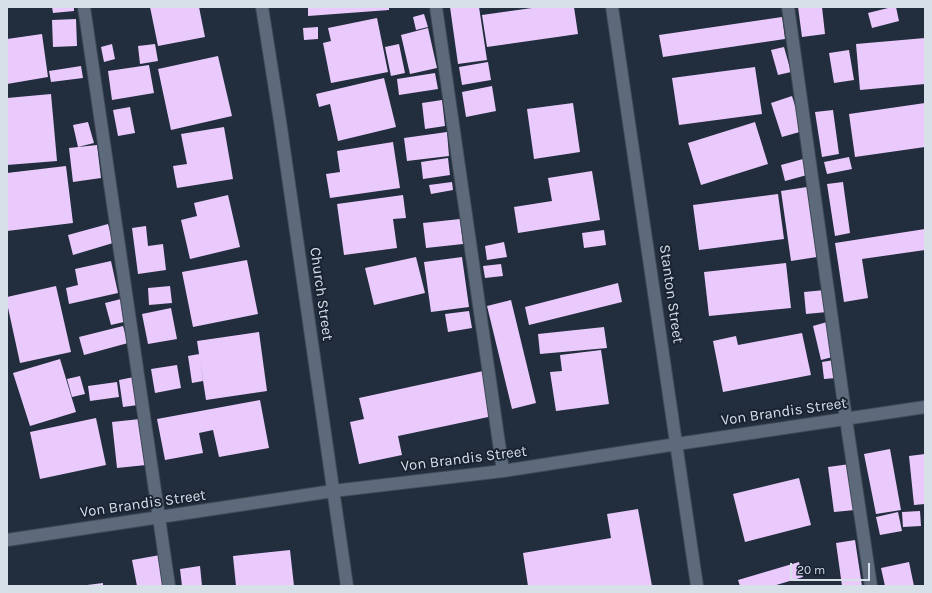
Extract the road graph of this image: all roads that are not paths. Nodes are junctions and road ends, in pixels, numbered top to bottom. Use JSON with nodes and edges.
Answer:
{"nodes":[{"id":1,"x":84,"y":7,"type":"edge"},
{"id":2,"x":262,"y":7,"type":"edge"},
{"id":3,"x":436,"y":7,"type":"edge"},
{"id":4,"x":612,"y":7,"type":"edge"},
{"id":5,"x":788,"y":7,"type":"edge"},
{"id":6,"x":925,"y":407,"type":"edge"},
{"id":7,"x":846,"y":419,"type":"junction"},
{"id":8,"x":677,"y":444,"type":"junction"},
{"id":9,"x":503,"y":471,"type":"junction"},
{"id":10,"x":333,"y":492,"type":"junction"},
{"id":11,"x":159,"y":518,"type":"junction"},
{"id":12,"x":7,"y":540,"type":"edge"},
{"id":13,"x":169,"y":586,"type":"edge"},
{"id":14,"x":347,"y":586,"type":"edge"},
{"id":15,"x":697,"y":586,"type":"edge"},
{"id":16,"x":871,"y":586,"type":"edge"}],
"edges":[{"from":1,"to":11,"type":"street"},
{"from":2,"to":10,"type":"street","name":"Church Street"},
{"from":3,"to":9,"type":"street"},
{"from":4,"to":8,"type":"street","name":"Stanton Street"},
{"from":5,"to":7,"type":"street"},
{"from":6,"to":7,"type":"street","name":"Von Brandis Street"},
{"from":7,"to":8,"type":"street","name":"Von Brandis Street"},
{"from":7,"to":16,"type":"street"},
{"from":8,"to":9,"type":"street","name":"Von Brandis Street"},
{"from":8,"to":15,"type":"street","name":"Stanton Street"},
{"from":9,"to":10,"type":"street","name":"Von Brandis Street"},
{"from":10,"to":11,"type":"street","name":"Von Brandis Street"},
{"from":10,"to":14,"type":"street","name":"Church Street"},
{"from":11,"to":12,"type":"street","name":"Von Brandis Street"},
{"from":11,"to":13,"type":"street"}]}
